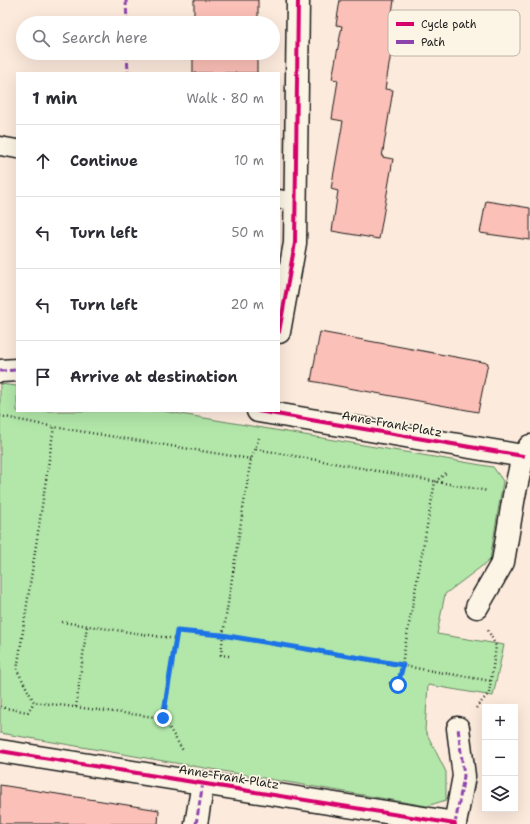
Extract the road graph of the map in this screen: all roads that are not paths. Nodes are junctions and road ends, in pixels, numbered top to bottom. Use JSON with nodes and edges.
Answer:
{"nodes":[{"id":1,"x":298,"y":0,"type":"edge"},
{"id":2,"x":0,"y":146,"type":"edge"},
{"id":3,"x":16,"y":149,"type":"edge"},
{"id":4,"x":287,"y":201,"type":"edge"},
{"id":5,"x":280,"y":326,"type":"edge"},
{"id":6,"x":0,"y":370,"type":"edge"},
{"id":7,"x":16,"y":370,"type":"edge"},
{"id":8,"x":268,"y":412,"type":"edge"},
{"id":9,"x":527,"y":451,"type":"edge"},
{"id":10,"x":477,"y":607,"type":"road end"},
{"id":11,"x":458,"y":728,"type":"road end"},
{"id":12,"x":0,"y":750,"type":"edge"},
{"id":13,"x":203,"y":783,"type":"junction"},
{"id":14,"x":196,"y":824,"type":"edge"},
{"id":15,"x":455,"y":824,"type":"edge"}],
"edges":[{"from":1,"to":4,"type":"street"},
{"from":2,"to":3,"type":"lane"},
{"from":4,"to":5,"type":"street"},
{"from":6,"to":7,"type":"street"},
{"from":8,"to":9,"type":"street","name":"Anne-Frank-Platz"},
{"from":9,"to":10,"type":"street"},
{"from":11,"to":15,"type":"street"},
{"from":12,"to":13,"type":"street","name":"Anne-Frank-Platz"},
{"from":13,"to":14,"type":"street","name":"Anne-Frank-Platz"},
{"from":13,"to":15,"type":"street","name":"Anne-Frank-Platz"}]}
